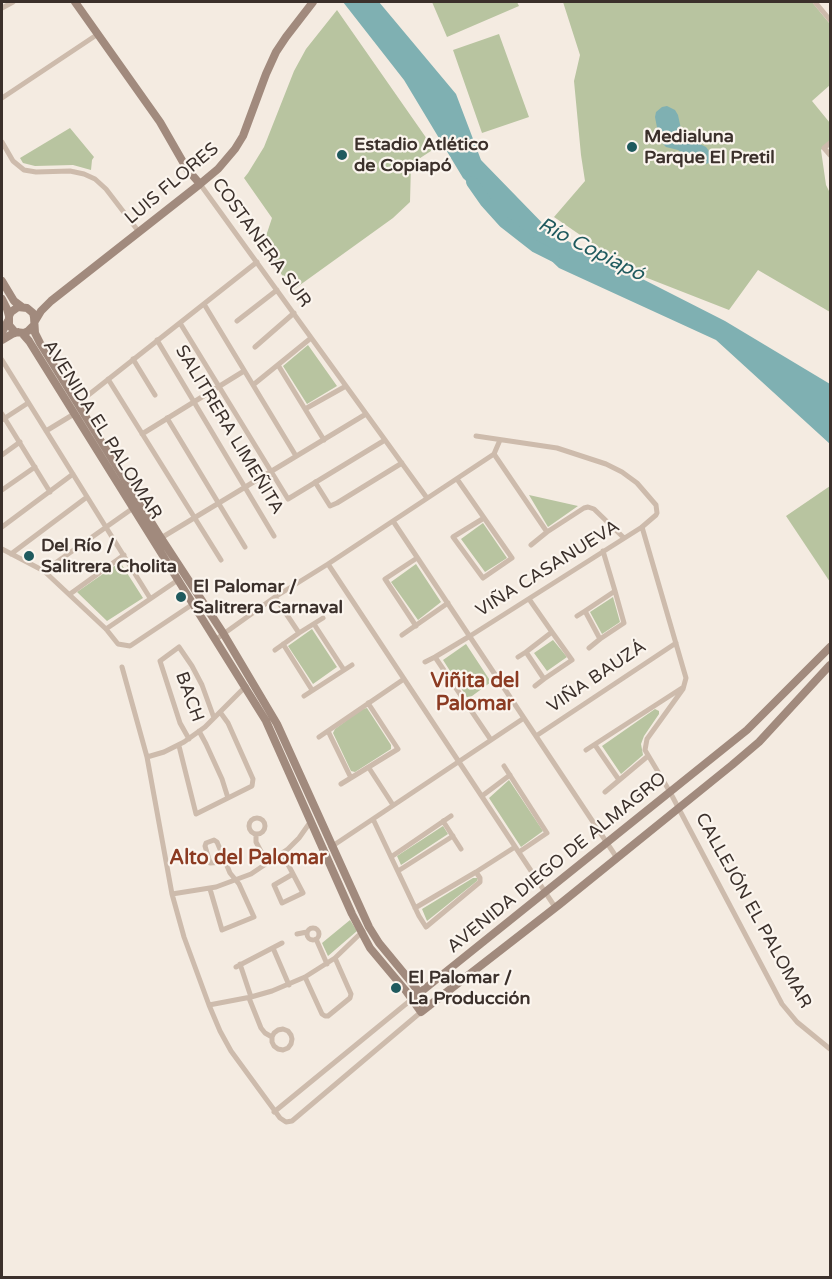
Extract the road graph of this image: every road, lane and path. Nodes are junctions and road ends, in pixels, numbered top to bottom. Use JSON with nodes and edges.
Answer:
{"nodes":[{"id":1,"x":13,"y":2,"type":"edge"},
{"id":2,"x":75,"y":2,"type":"edge"},
{"id":3,"x":313,"y":2,"type":"edge"},
{"id":4,"x":815,"y":2,"type":"edge"},
{"id":5,"x":2,"y":8,"type":"edge"},
{"id":6,"x":831,"y":20,"type":"edge"},
{"id":7,"x":98,"y":34,"type":"junction"},
{"id":8,"x":2,"y":98,"type":"edge"},
{"id":9,"x":2,"y":142,"type":"edge"},
{"id":10,"x":831,"y":143,"type":"edge"},
{"id":11,"x":831,"y":155,"type":"edge"},
{"id":12,"x":200,"y":184,"type":"junction"},
{"id":13,"x":139,"y":232,"type":"junction"},
{"id":14,"x":257,"y":262,"type":"junction"},
{"id":15,"x":2,"y":282,"type":"edge"},
{"id":16,"x":277,"y":290,"type":"junction"},
{"id":17,"x":2,"y":299,"type":"edge"},
{"id":18,"x":51,"y":301,"type":"junction"},
{"id":19,"x":204,"y":304,"type":"junction"},
{"id":20,"x":25,"y":308,"type":"junction"},
{"id":21,"x":294,"y":314,"type":"junction"},
{"id":22,"x":9,"y":319,"type":"junction"},
{"id":23,"x":237,"y":321,"type":"dead end"},
{"id":24,"x":34,"y":323,"type":"junction"},
{"id":25,"x":180,"y":323,"type":"junction"},
{"id":26,"x":2,"y":332,"type":"edge"},
{"id":27,"x":20,"y":333,"type":"junction"},
{"id":28,"x":312,"y":338,"type":"junction"},
{"id":29,"x":2,"y":340,"type":"edge"},
{"id":30,"x":158,"y":340,"type":"junction"},
{"id":31,"x":255,"y":347,"type":"dead end"},
{"id":32,"x":133,"y":359,"type":"junction"},
{"id":33,"x":2,"y":360,"type":"edge"},
{"id":34,"x":278,"y":365,"type":"junction"},
{"id":35,"x":244,"y":371,"type":"junction"},
{"id":36,"x":108,"y":379,"type":"junction"},
{"id":37,"x":253,"y":385,"type":"junction"},
{"id":38,"x":219,"y":386,"type":"junction"},
{"id":39,"x":346,"y":386,"type":"junction"},
{"id":40,"x":155,"y":395,"type":"dead end"},
{"id":41,"x":194,"y":401,"type":"junction"},
{"id":42,"x":28,"y":403,"type":"junction"},
{"id":43,"x":74,"y":409,"type":"junction"},
{"id":44,"x":305,"y":409,"type":"junction"},
{"id":45,"x":366,"y":414,"type":"junction"},
{"id":46,"x":2,"y":418,"type":"edge"},
{"id":47,"x":168,"y":418,"type":"junction"},
{"id":48,"x":46,"y":431,"type":"junction"},
{"id":49,"x":142,"y":434,"type":"junction"},
{"id":50,"x":476,"y":436,"type":"dead end"},
{"id":51,"x":324,"y":440,"type":"junction"},
{"id":52,"x":385,"y":440,"type":"junction"},
{"id":53,"x":500,"y":440,"type":"junction"},
{"id":54,"x":20,"y":442,"type":"junction"},
{"id":55,"x":494,"y":454,"type":"junction"},
{"id":56,"x":2,"y":455,"type":"edge"},
{"id":57,"x":296,"y":456,"type":"junction"},
{"id":58,"x":402,"y":463,"type":"junction"},
{"id":59,"x":35,"y":467,"type":"junction"},
{"id":60,"x":271,"y":471,"type":"junction"},
{"id":61,"x":73,"y":474,"type":"junction"},
{"id":62,"x":457,"y":479,"type":"junction"},
{"id":63,"x":315,"y":482,"type":"junction"},
{"id":64,"x":245,"y":487,"type":"junction"},
{"id":65,"x":2,"y":490,"type":"edge"},
{"id":66,"x":50,"y":492,"type":"junction"},
{"id":67,"x":87,"y":497,"type":"junction"},
{"id":68,"x":427,"y":498,"type":"junction"},
{"id":69,"x":219,"y":503,"type":"junction"},
{"id":70,"x":137,"y":506,"type":"junction"},
{"id":71,"x":194,"y":518,"type":"junction"},
{"id":72,"x":484,"y":518,"type":"junction"},
{"id":73,"x":393,"y":521,"type":"junction"},
{"id":74,"x":2,"y":527,"type":"edge"},
{"id":75,"x":106,"y":527,"type":"junction"},
{"id":76,"x":642,"y":527,"type":"junction"},
{"id":77,"x":547,"y":532,"type":"junction"},
{"id":78,"x":274,"y":536,"type":"dead end"},
{"id":79,"x":161,"y":538,"type":"junction"},
{"id":80,"x":624,"y":538,"type":"junction"},
{"id":81,"x":531,"y":545,"type":"dead end"},
{"id":82,"x":245,"y":547,"type":"dead end"},
{"id":83,"x":2,"y":549,"type":"edge"},
{"id":84,"x":603,"y":551,"type":"junction"},
{"id":85,"x":11,"y":554,"type":"junction"},
{"id":86,"x":124,"y":555,"type":"junction"},
{"id":87,"x":417,"y":558,"type":"junction"},
{"id":88,"x":221,"y":560,"type":"dead end"},
{"id":89,"x":328,"y":564,"type":"junction"},
{"id":90,"x":44,"y":571,"type":"junction"},
{"id":91,"x":178,"y":580,"type":"junction"},
{"id":92,"x":615,"y":591,"type":"junction"},
{"id":93,"x":69,"y":594,"type":"junction"},
{"id":94,"x":275,"y":597,"type":"junction"},
{"id":95,"x":150,"y":598,"type":"junction"},
{"id":96,"x":529,"y":599,"type":"junction"},
{"id":97,"x":448,"y":603,"type":"junction"},
{"id":98,"x":193,"y":604,"type":"junction"},
{"id":99,"x":585,"y":611,"type":"junction"},
{"id":100,"x":577,"y":616,"type":"dead end"},
{"id":101,"x":323,"y":618,"type":"dead end"},
{"id":102,"x":314,"y":624,"type":"junction"},
{"id":103,"x":416,"y":626,"type":"junction"},
{"id":104,"x":106,"y":629,"type":"junction"},
{"id":105,"x":552,"y":632,"type":"junction"},
{"id":106,"x":223,"y":633,"type":"junction"},
{"id":107,"x":299,"y":633,"type":"junction"},
{"id":108,"x":402,"y":635,"type":"dead end"},
{"id":109,"x":470,"y":636,"type":"junction"},
{"id":110,"x":600,"y":639,"type":"junction"},
{"id":111,"x":215,"y":640,"type":"junction"},
{"id":112,"x":676,"y":643,"type":"junction"},
{"id":113,"x":283,"y":644,"type":"junction"},
{"id":114,"x":831,"y":647,"type":"edge"},
{"id":115,"x":589,"y":648,"type":"dead end"},
{"id":116,"x":275,"y":650,"type":"dead end"},
{"id":117,"x":526,"y":652,"type":"junction"},
{"id":118,"x":435,"y":657,"type":"junction"},
{"id":119,"x":518,"y":657,"type":"dead end"},
{"id":120,"x":425,"y":662,"type":"dead end"},
{"id":121,"x":352,"y":665,"type":"dead end"},
{"id":122,"x":831,"y":665,"type":"edge"},
{"id":123,"x":122,"y":667,"type":"dead end"},
{"id":124,"x":344,"y":670,"type":"junction"},
{"id":125,"x":404,"y":679,"type":"junction"},
{"id":126,"x":544,"y":679,"type":"junction"},
{"id":127,"x":252,"y":681,"type":"junction"},
{"id":128,"x":535,"y":686,"type":"dead end"},
{"id":129,"x":684,"y":687,"type":"junction"},
{"id":130,"x":245,"y":688,"type":"junction"},
{"id":131,"x":312,"y":690,"type":"junction"},
{"id":132,"x":304,"y":696,"type":"dead end"},
{"id":133,"x":368,"y":703,"type":"junction"},
{"id":134,"x":655,"y":705,"type":"junction"},
{"id":135,"x":220,"y":712,"type":"junction"},
{"id":136,"x":665,"y":714,"type":"junction"},
{"id":137,"x":214,"y":718,"type":"junction"},
{"id":138,"x":524,"y":718,"type":"junction"},
{"id":139,"x":199,"y":731,"type":"junction"},
{"id":140,"x":328,"y":731,"type":"junction"},
{"id":141,"x":741,"y":735,"type":"junction"},
{"id":142,"x":536,"y":736,"type":"junction"},
{"id":143,"x":320,"y":737,"type":"dead end"},
{"id":144,"x":189,"y":739,"type":"junction"},
{"id":145,"x":491,"y":740,"type":"junction"},
{"id":146,"x":595,"y":745,"type":"junction"},
{"id":147,"x":179,"y":746,"type":"junction"},
{"id":148,"x":751,"y":748,"type":"junction"},
{"id":149,"x":586,"y":750,"type":"dead end"},
{"id":150,"x":648,"y":756,"type":"junction"},
{"id":151,"x":147,"y":757,"type":"junction"},
{"id":152,"x":459,"y":762,"type":"junction"},
{"id":153,"x":504,"y":766,"type":"dead end"},
{"id":154,"x":369,"y":768,"type":"junction"},
{"id":155,"x":510,"y":775,"type":"junction"},
{"id":156,"x":351,"y":778,"type":"junction"},
{"id":157,"x":619,"y":780,"type":"junction"},
{"id":158,"x":341,"y":784,"type":"dead end"},
{"id":159,"x":604,"y":792,"type":"dead end"},
{"id":160,"x":670,"y":792,"type":"junction"},
{"id":161,"x":482,"y":796,"type":"junction"},
{"id":162,"x":228,"y":798,"type":"junction"},
{"id":163,"x":393,"y":806,"type":"junction"},
{"id":164,"x":679,"y":808,"type":"junction"},
{"id":165,"x":451,"y":816,"type":"dead end"},
{"id":166,"x":373,"y":819,"type":"junction"},
{"id":167,"x":443,"y":821,"type":"junction"},
{"id":168,"x":311,"y":822,"type":"junction"},
{"id":169,"x":256,"y":834,"type":"dead end"},
{"id":170,"x":453,"y":836,"type":"junction"},
{"id":171,"x":607,"y":843,"type":"junction"},
{"id":172,"x":332,"y":847,"type":"junction"},
{"id":173,"x":461,"y":849,"type":"dead end"},
{"id":174,"x":517,"y":849,"type":"junction"},
{"id":175,"x":324,"y":851,"type":"junction"},
{"id":176,"x":282,"y":853,"type":"junction"},
{"id":177,"x":391,"y":857,"type":"junction"},
{"id":178,"x":617,"y":858,"type":"junction"},
{"id":179,"x":225,"y":862,"type":"junction"},
{"id":180,"x":267,"y":863,"type":"junction"},
{"id":181,"x":398,"y":871,"type":"junction"},
{"id":182,"x":476,"y":872,"type":"junction"},
{"id":183,"x":292,"y":874,"type":"junction"},
{"id":184,"x":236,"y":880,"type":"junction"},
{"id":185,"x":210,"y":888,"type":"junction"},
{"id":186,"x":545,"y":892,"type":"junction"},
{"id":187,"x":172,"y":894,"type":"junction"},
{"id":188,"x":555,"y":907,"type":"junction"},
{"id":189,"x":415,"y":908,"type":"junction"},
{"id":190,"x":368,"y":925,"type":"junction"},
{"id":191,"x":307,"y":932,"type":"junction"},
{"id":192,"x":362,"y":933,"type":"junction"},
{"id":193,"x":297,"y":934,"type":"dead end"},
{"id":194,"x":316,"y":939,"type":"junction"},
{"id":195,"x":282,"y":943,"type":"dead end"},
{"id":196,"x":273,"y":948,"type":"junction"},
{"id":197,"x":335,"y":958,"type":"junction"},
{"id":198,"x":327,"y":964,"type":"junction"},
{"id":199,"x":305,"y":977,"type":"junction"},
{"id":200,"x":289,"y":985,"type":"junction"},
{"id":201,"x":419,"y":993,"type":"junction"},
{"id":202,"x":250,"y":998,"type":"junction"},
{"id":203,"x":412,"y":999,"type":"junction"},
{"id":204,"x":208,"y":1005,"type":"junction"},
{"id":205,"x":429,"y":1006,"type":"junction"},
{"id":206,"x":421,"y":1012,"type":"junction"},
{"id":207,"x":272,"y":1037,"type":"dead end"},
{"id":208,"x":831,"y":1049,"type":"edge"},
{"id":209,"x":274,"y":1112,"type":"junction"}],
"edges":[{"from":1,"to":5,"type":"street"},
{"from":2,"to":7,"type":"street","name":"COSTANERA SUR"},
{"from":3,"to":12,"type":"street","name":"LUIS FLORES"},
{"from":4,"to":6,"type":"street"},
{"from":7,"to":8,"type":"street"},
{"from":7,"to":12,"type":"street","name":"COSTANERA SUR"},
{"from":9,"to":13,"type":"street"},
{"from":10,"to":11,"type":"street"},
{"from":12,"to":13,"type":"street","name":"LUIS FLORES"},
{"from":12,"to":14,"type":"street","name":"COSTANERA SUR"},
{"from":13,"to":18,"type":"street","name":"LUIS FLORES"},
{"from":14,"to":16,"type":"street","name":"COSTANERA SUR"},
{"from":14,"to":19,"type":"street"},
{"from":15,"to":20,"type":"street"},
{"from":16,"to":21,"type":"street","name":"COSTANERA SUR"},
{"from":16,"to":23,"type":"street"},
{"from":17,"to":22,"type":"street"},
{"from":18,"to":20,"type":"street","name":"LUIS FLORES"},
{"from":18,"to":24,"type":"street","name":"LUIS FLORES"},
{"from":19,"to":25,"type":"street"},
{"from":19,"to":35,"type":"street"},
{"from":20,"to":22,"type":"street"},
{"from":20,"to":24,"type":"street"},
{"from":21,"to":28,"type":"street","name":"COSTANERA SUR"},
{"from":21,"to":31,"type":"street"},
{"from":22,"to":26,"type":"street"},
{"from":22,"to":27,"type":"street"},
{"from":24,"to":27,"type":"street"},
{"from":24,"to":43,"type":"street","name":"AVENIDA EL PALOMAR"},
{"from":25,"to":30,"type":"street"},
{"from":25,"to":38,"type":"street"},
{"from":27,"to":29,"type":"street"},
{"from":27,"to":43,"type":"street","name":"AVENIDA EL PALOMAR"},
{"from":28,"to":34,"type":"street"},
{"from":28,"to":39,"type":"street","name":"COSTANERA SUR"},
{"from":30,"to":32,"type":"street"},
{"from":30,"to":41,"type":"street","name":"SALITRERA LIMEÑITA"},
{"from":32,"to":36,"type":"street"},
{"from":32,"to":40,"type":"street"},
{"from":33,"to":42,"type":"street"},
{"from":34,"to":37,"type":"street"},
{"from":34,"to":44,"type":"street"},
{"from":35,"to":37,"type":"street"},
{"from":35,"to":38,"type":"street"},
{"from":36,"to":43,"type":"street"},
{"from":36,"to":49,"type":"street"},
{"from":37,"to":57,"type":"street"},
{"from":38,"to":41,"type":"street"},
{"from":38,"to":60,"type":"street"},
{"from":39,"to":44,"type":"street"},
{"from":39,"to":45,"type":"street","name":"COSTANERA SUR"},
{"from":41,"to":47,"type":"street"},
{"from":41,"to":64,"type":"street","name":"SALITRERA LIMEÑITA"},
{"from":42,"to":46,"type":"street"},
{"from":42,"to":48,"type":"street"},
{"from":43,"to":48,"type":"street"},
{"from":43,"to":70,"type":"street","name":"AVENIDA EL PALOMAR"},
{"from":44,"to":51,"type":"street"},
{"from":45,"to":51,"type":"street"},
{"from":45,"to":52,"type":"street","name":"COSTANERA SUR"},
{"from":46,"to":54,"type":"street"},
{"from":47,"to":49,"type":"street"},
{"from":47,"to":69,"type":"street"},
{"from":48,"to":61,"type":"street"},
{"from":49,"to":71,"type":"street"},
{"from":50,"to":53,"type":"street"},
{"from":51,"to":57,"type":"street"},
{"from":52,"to":58,"type":"street","name":"COSTANERA SUR"},
{"from":52,"to":63,"type":"street"},
{"from":53,"to":55,"type":"street"},
{"from":53,"to":76,"type":"street"},
{"from":54,"to":56,"type":"street"},
{"from":54,"to":59,"type":"street"},
{"from":55,"to":62,"type":"street"},
{"from":55,"to":77,"type":"street"},
{"from":57,"to":60,"type":"street"},
{"from":58,"to":63,"type":"street"},
{"from":58,"to":68,"type":"street","name":"COSTANERA SUR"},
{"from":59,"to":65,"type":"street"},
{"from":59,"to":66,"type":"street"},
{"from":60,"to":63,"type":"street"},
{"from":60,"to":64,"type":"street"},
{"from":61,"to":66,"type":"street"},
{"from":61,"to":67,"type":"street"},
{"from":62,"to":68,"type":"street"},
{"from":62,"to":72,"type":"street"},
{"from":64,"to":69,"type":"street"},
{"from":64,"to":78,"type":"street","name":"SALITRERA LIMEÑITA"},
{"from":66,"to":74,"type":"street"},
{"from":67,"to":75,"type":"street"},
{"from":67,"to":85,"type":"street"},
{"from":68,"to":73,"type":"street"},
{"from":69,"to":71,"type":"street"},
{"from":69,"to":82,"type":"street"},
{"from":70,"to":75,"type":"street"},
{"from":70,"to":79,"type":"street","name":"AVENIDA EL PALOMAR"},
{"from":70,"to":91,"type":"street","name":"AVENIDA EL PALOMAR"},
{"from":71,"to":79,"type":"street"},
{"from":71,"to":88,"type":"street"},
{"from":72,"to":72,"type":"street"},
{"from":73,"to":87,"type":"street"},
{"from":73,"to":89,"type":"street"},
{"from":75,"to":86,"type":"street"},
{"from":75,"to":90,"type":"street"},
{"from":76,"to":80,"type":"street","name":"VIÑA CASANUEVA"},
{"from":76,"to":112,"type":"street"},
{"from":77,"to":80,"type":"street"},
{"from":77,"to":81,"type":"street"},
{"from":79,"to":106,"type":"street","name":"AVENIDA EL PALOMAR"},
{"from":80,"to":84,"type":"street","name":"VIÑA CASANUEVA"},
{"from":83,"to":85,"type":"street"},
{"from":84,"to":92,"type":"street"},
{"from":84,"to":96,"type":"street","name":"VIÑA CASANUEVA"},
{"from":85,"to":90,"type":"street"},
{"from":86,"to":93,"type":"street"},
{"from":86,"to":95,"type":"street"},
{"from":87,"to":97,"type":"street"},
{"from":87,"to":103,"type":"street"},
{"from":89,"to":94,"type":"street"},
{"from":89,"to":125,"type":"street"},
{"from":90,"to":93,"type":"street"},
{"from":91,"to":95,"type":"street"},
{"from":91,"to":98,"type":"street","name":"AVENIDA EL PALOMAR"},
{"from":92,"to":99,"type":"street"},
{"from":92,"to":110,"type":"street"},
{"from":93,"to":104,"type":"street"},
{"from":94,"to":106,"type":"street"},
{"from":94,"to":107,"type":"street"},
{"from":95,"to":104,"type":"street"},
{"from":96,"to":105,"type":"street"},
{"from":96,"to":109,"type":"street","name":"VIÑA CASANUEVA"},
{"from":97,"to":103,"type":"street"},
{"from":97,"to":109,"type":"street"},
{"from":98,"to":104,"type":"street"},
{"from":98,"to":111,"type":"street","name":"AVENIDA EL PALOMAR"},
{"from":99,"to":100,"type":"street"},
{"from":99,"to":110,"type":"street"},
{"from":101,"to":102,"type":"street"},
{"from":102,"to":107,"type":"street"},
{"from":102,"to":124,"type":"street"},
{"from":103,"to":108,"type":"street"},
{"from":105,"to":117,"type":"street"},
{"from":105,"to":126,"type":"street"},
{"from":106,"to":111,"type":"street"},
{"from":106,"to":127,"type":"street","name":"AVENIDA EL PALOMAR"},
{"from":107,"to":113,"type":"street"},
{"from":109,"to":118,"type":"street","name":"VIÑA CASANUEVA"},
{"from":109,"to":138,"type":"street"},
{"from":110,"to":115,"type":"street"},
{"from":111,"to":130,"type":"street","name":"AVENIDA EL PALOMAR"},
{"from":112,"to":129,"type":"street"},
{"from":112,"to":142,"type":"street","name":"VIÑA BAUZÁ"},
{"from":113,"to":116,"type":"street"},
{"from":113,"to":131,"type":"street"},
{"from":114,"to":141,"type":"street","name":"AVENIDA DIEGO DE ALMAGRO"},
{"from":117,"to":119,"type":"street"},
{"from":117,"to":126,"type":"street"},
{"from":118,"to":120,"type":"street","name":"VIÑA CASANUEVA"},
{"from":118,"to":145,"type":"street"},
{"from":121,"to":124,"type":"street"},
{"from":122,"to":148,"type":"street","name":"AVENIDA DIEGO DE ALMAGRO"},
{"from":123,"to":151,"type":"street"},
{"from":124,"to":131,"type":"street"},
{"from":125,"to":133,"type":"street"},
{"from":125,"to":152,"type":"street"},
{"from":126,"to":128,"type":"street"},
{"from":127,"to":130,"type":"street"},
{"from":127,"to":172,"type":"street","name":"AVENIDA EL PALOMAR"},
{"from":129,"to":134,"type":"street"},
{"from":129,"to":136,"type":"street"},
{"from":130,"to":135,"type":"street"},
{"from":130,"to":168,"type":"street","name":"AVENIDA EL PALOMAR"},
{"from":131,"to":132,"type":"street"},
{"from":133,"to":140,"type":"street"},
{"from":133,"to":154,"type":"street"},
{"from":134,"to":136,"type":"street"},
{"from":134,"to":146,"type":"street"},
{"from":135,"to":137,"type":"street"},
{"from":135,"to":162,"type":"street"},
{"from":136,"to":150,"type":"street"},
{"from":137,"to":139,"type":"street"},
{"from":137,"to":144,"type":"street","name":"BACH"},
{"from":138,"to":142,"type":"street"},
{"from":138,"to":145,"type":"street"},
{"from":139,"to":144,"type":"street"},
{"from":139,"to":162,"type":"street"},
{"from":140,"to":143,"type":"street"},
{"from":140,"to":156,"type":"street"},
{"from":141,"to":148,"type":"street"},
{"from":141,"to":160,"type":"street","name":"AVENIDA DIEGO DE ALMAGRO"},
{"from":142,"to":171,"type":"street"},
{"from":144,"to":147,"type":"street"},
{"from":145,"to":152,"type":"street"},
{"from":146,"to":149,"type":"street"},
{"from":146,"to":157,"type":"street"},
{"from":147,"to":151,"type":"street"},
{"from":147,"to":162,"type":"street"},
{"from":148,"to":164,"type":"street","name":"AVENIDA DIEGO DE ALMAGRO"},
{"from":150,"to":157,"type":"street"},
{"from":150,"to":160,"type":"street","name":"CALLEJÓN EL PALOMAR"},
{"from":151,"to":187,"type":"street"},
{"from":152,"to":161,"type":"street"},
{"from":152,"to":163,"type":"street"},
{"from":153,"to":155,"type":"street"},
{"from":154,"to":156,"type":"street"},
{"from":154,"to":163,"type":"street"},
{"from":155,"to":161,"type":"street"},
{"from":155,"to":174,"type":"street"},
{"from":156,"to":158,"type":"street"},
{"from":157,"to":159,"type":"street"},
{"from":160,"to":164,"type":"street","name":"CALLEJÓN EL PALOMAR"},
{"from":160,"to":171,"type":"street","name":"AVENIDA DIEGO DE ALMAGRO"},
{"from":161,"to":174,"type":"street"},
{"from":163,"to":166,"type":"street"},
{"from":164,"to":178,"type":"street","name":"AVENIDA DIEGO DE ALMAGRO"},
{"from":164,"to":208,"type":"street","name":"CALLEJÓN EL PALOMAR"},
{"from":165,"to":167,"type":"street"},
{"from":166,"to":172,"type":"street"},
{"from":166,"to":177,"type":"street"},
{"from":167,"to":170,"type":"street"},
{"from":167,"to":177,"type":"street"},
{"from":168,"to":175,"type":"street","name":"AVENIDA EL PALOMAR"},
{"from":168,"to":176,"type":"street"},
{"from":169,"to":180,"type":"street"},
{"from":170,"to":173,"type":"street"},
{"from":170,"to":181,"type":"street"},
{"from":171,"to":178,"type":"street"},
{"from":171,"to":186,"type":"street","name":"AVENIDA DIEGO DE ALMAGRO"},
{"from":172,"to":175,"type":"street"},
{"from":172,"to":190,"type":"street","name":"AVENIDA EL PALOMAR"},
{"from":174,"to":182,"type":"street"},
{"from":174,"to":186,"type":"street"},
{"from":175,"to":192,"type":"street","name":"AVENIDA EL PALOMAR"},
{"from":176,"to":180,"type":"street"},
{"from":176,"to":183,"type":"street"},
{"from":177,"to":181,"type":"street"},
{"from":178,"to":188,"type":"street","name":"AVENIDA DIEGO DE ALMAGRO"},
{"from":179,"to":179,"type":"street"},
{"from":179,"to":184,"type":"street"},
{"from":180,"to":184,"type":"street"},
{"from":181,"to":189,"type":"street"},
{"from":182,"to":189,"type":"street"},
{"from":182,"to":189,"type":"street"},
{"from":183,"to":183,"type":"street"},
{"from":184,"to":185,"type":"street"},
{"from":184,"to":185,"type":"street"},
{"from":185,"to":187,"type":"street"},
{"from":186,"to":188,"type":"street"},
{"from":186,"to":201,"type":"street","name":"AVENIDA DIEGO DE ALMAGRO"},
{"from":187,"to":204,"type":"street"},
{"from":188,"to":205,"type":"street","name":"AVENIDA DIEGO DE ALMAGRO"},
{"from":190,"to":192,"type":"street"},
{"from":190,"to":201,"type":"street","name":"AVENIDA EL PALOMAR"},
{"from":191,"to":193,"type":"street"},
{"from":191,"to":194,"type":"street"},
{"from":191,"to":194,"type":"street"},
{"from":192,"to":197,"type":"street"},
{"from":192,"to":203,"type":"street","name":"AVENIDA EL PALOMAR"},
{"from":194,"to":198,"type":"street"},
{"from":195,"to":196,"type":"street"},
{"from":196,"to":200,"type":"street"},
{"from":196,"to":202,"type":"street"},
{"from":197,"to":198,"type":"street"},
{"from":197,"to":199,"type":"street"},
{"from":198,"to":199,"type":"street"},
{"from":199,"to":200,"type":"street"},
{"from":200,"to":202,"type":"street"},
{"from":201,"to":203,"type":"street","name":"AVENIDA DIEGO DE ALMAGRO"},
{"from":201,"to":205,"type":"street","name":"AVENIDA EL PALOMAR"},
{"from":202,"to":204,"type":"street"},
{"from":202,"to":207,"type":"street"},
{"from":203,"to":206,"type":"street","name":"AVENIDA EL PALOMAR"},
{"from":203,"to":209,"type":"street","name":"AVENIDA DIEGO DE ALMAGRO"},
{"from":204,"to":209,"type":"street"},
{"from":205,"to":206,"type":"street","name":"AVENIDA DIEGO DE ALMAGRO"},
{"from":206,"to":209,"type":"street","name":"AVENIDA DIEGO DE ALMAGRO"}]}
